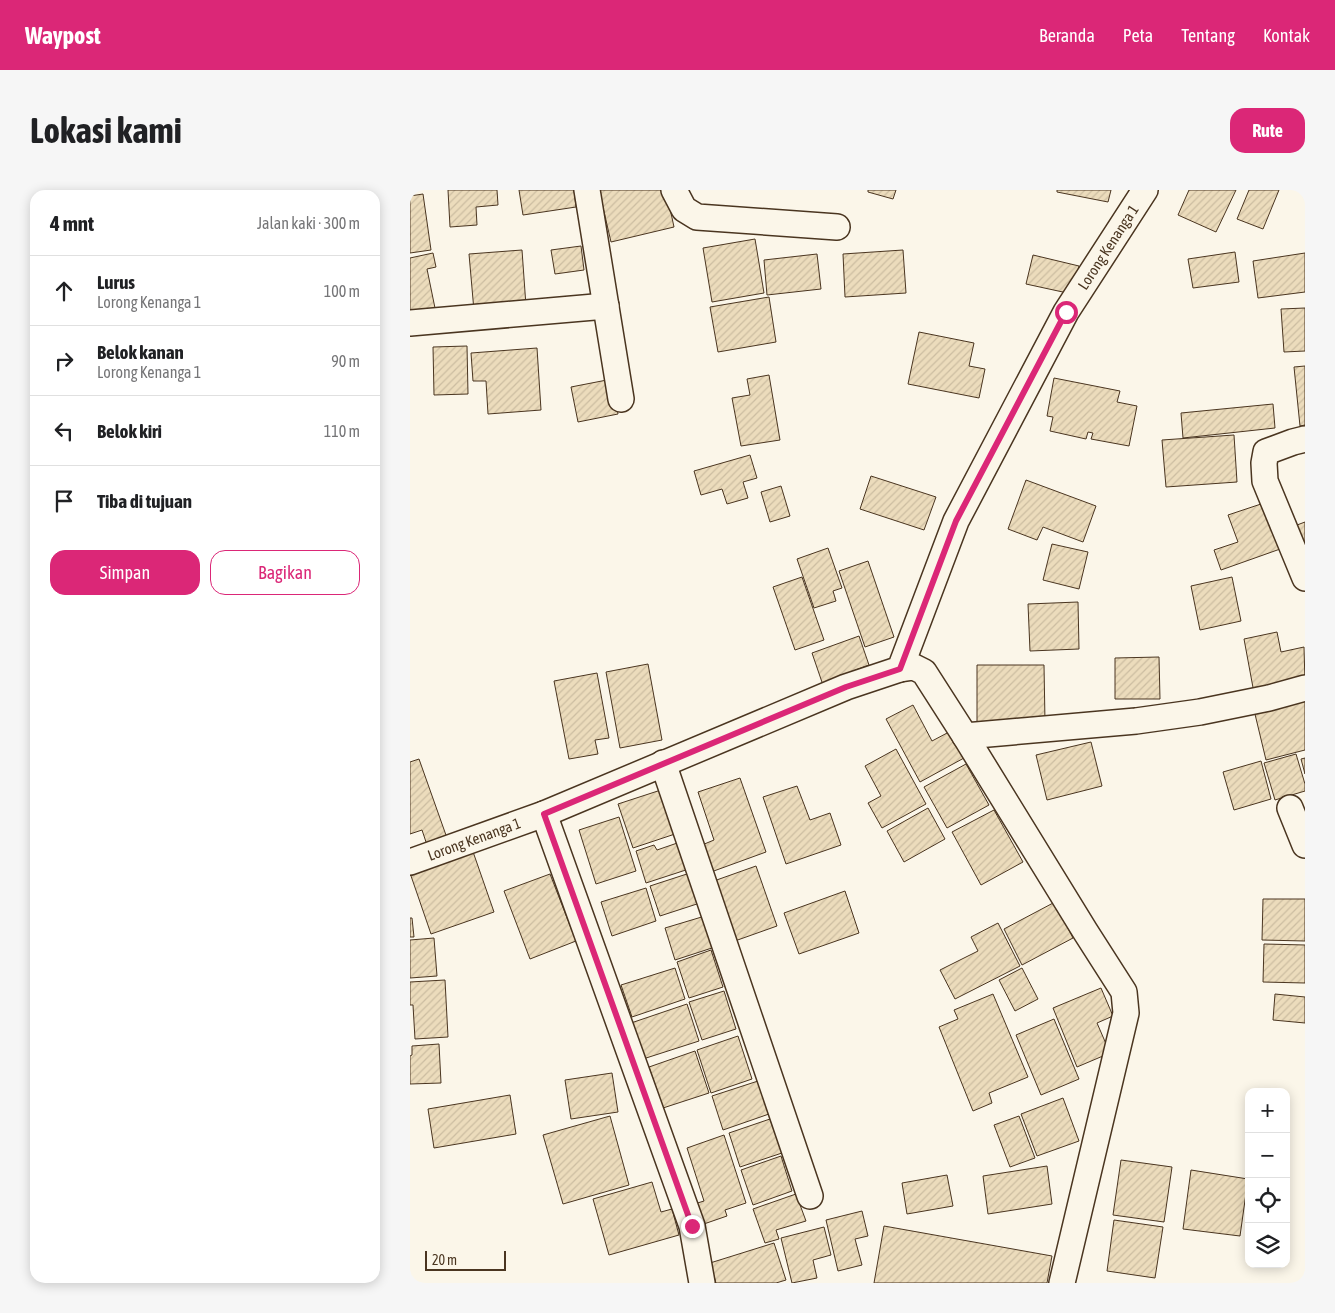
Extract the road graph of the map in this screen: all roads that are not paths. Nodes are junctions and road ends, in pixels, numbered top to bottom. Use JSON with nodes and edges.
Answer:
{"nodes":[{"id":1,"x":587,"y":190,"type":"edge"},
{"id":2,"x":674,"y":190,"type":"edge"},
{"id":3,"x":1145,"y":190,"type":"edge"},
{"id":4,"x":837,"y":227,"type":"dead end"},
{"id":5,"x":606,"y":306,"type":"junction"},
{"id":6,"x":410,"y":323,"type":"edge"},
{"id":7,"x":621,"y":399,"type":"dead end"},
{"id":8,"x":1305,"y":439,"type":"edge"},
{"id":9,"x":1305,"y":578,"type":"edge"},
{"id":10,"x":900,"y":669,"type":"junction"},
{"id":11,"x":1305,"y":688,"type":"edge"},
{"id":12,"x":965,"y":736,"type":"junction"},
{"id":13,"x":663,"y":763,"type":"junction"},
{"id":14,"x":1290,"y":808,"type":"dead end"},
{"id":15,"x":544,"y":814,"type":"junction"},
{"id":16,"x":1305,"y":845,"type":"edge"},
{"id":17,"x":410,"y":862,"type":"edge"},
{"id":18,"x":810,"y":1196,"type":"dead end"},
{"id":19,"x":702,"y":1283,"type":"edge"},
{"id":20,"x":1062,"y":1283,"type":"edge"}],
"edges":[{"from":1,"to":5,"type":"street"},
{"from":2,"to":4,"type":"street"},
{"from":3,"to":10,"type":"street","name":"Lorong Kenanga 1"},
{"from":5,"to":6,"type":"street"},
{"from":5,"to":7,"type":"street"},
{"from":8,"to":9,"type":"street"},
{"from":10,"to":12,"type":"street"},
{"from":10,"to":13,"type":"street","name":"Lorong Kenanga 1"},
{"from":11,"to":12,"type":"street"},
{"from":12,"to":20,"type":"street"},
{"from":13,"to":15,"type":"street","name":"Lorong Kenanga 1"},
{"from":13,"to":18,"type":"street"},
{"from":14,"to":16,"type":"street"},
{"from":15,"to":17,"type":"street","name":"Lorong Kenanga 1"},
{"from":15,"to":19,"type":"street"}]}
